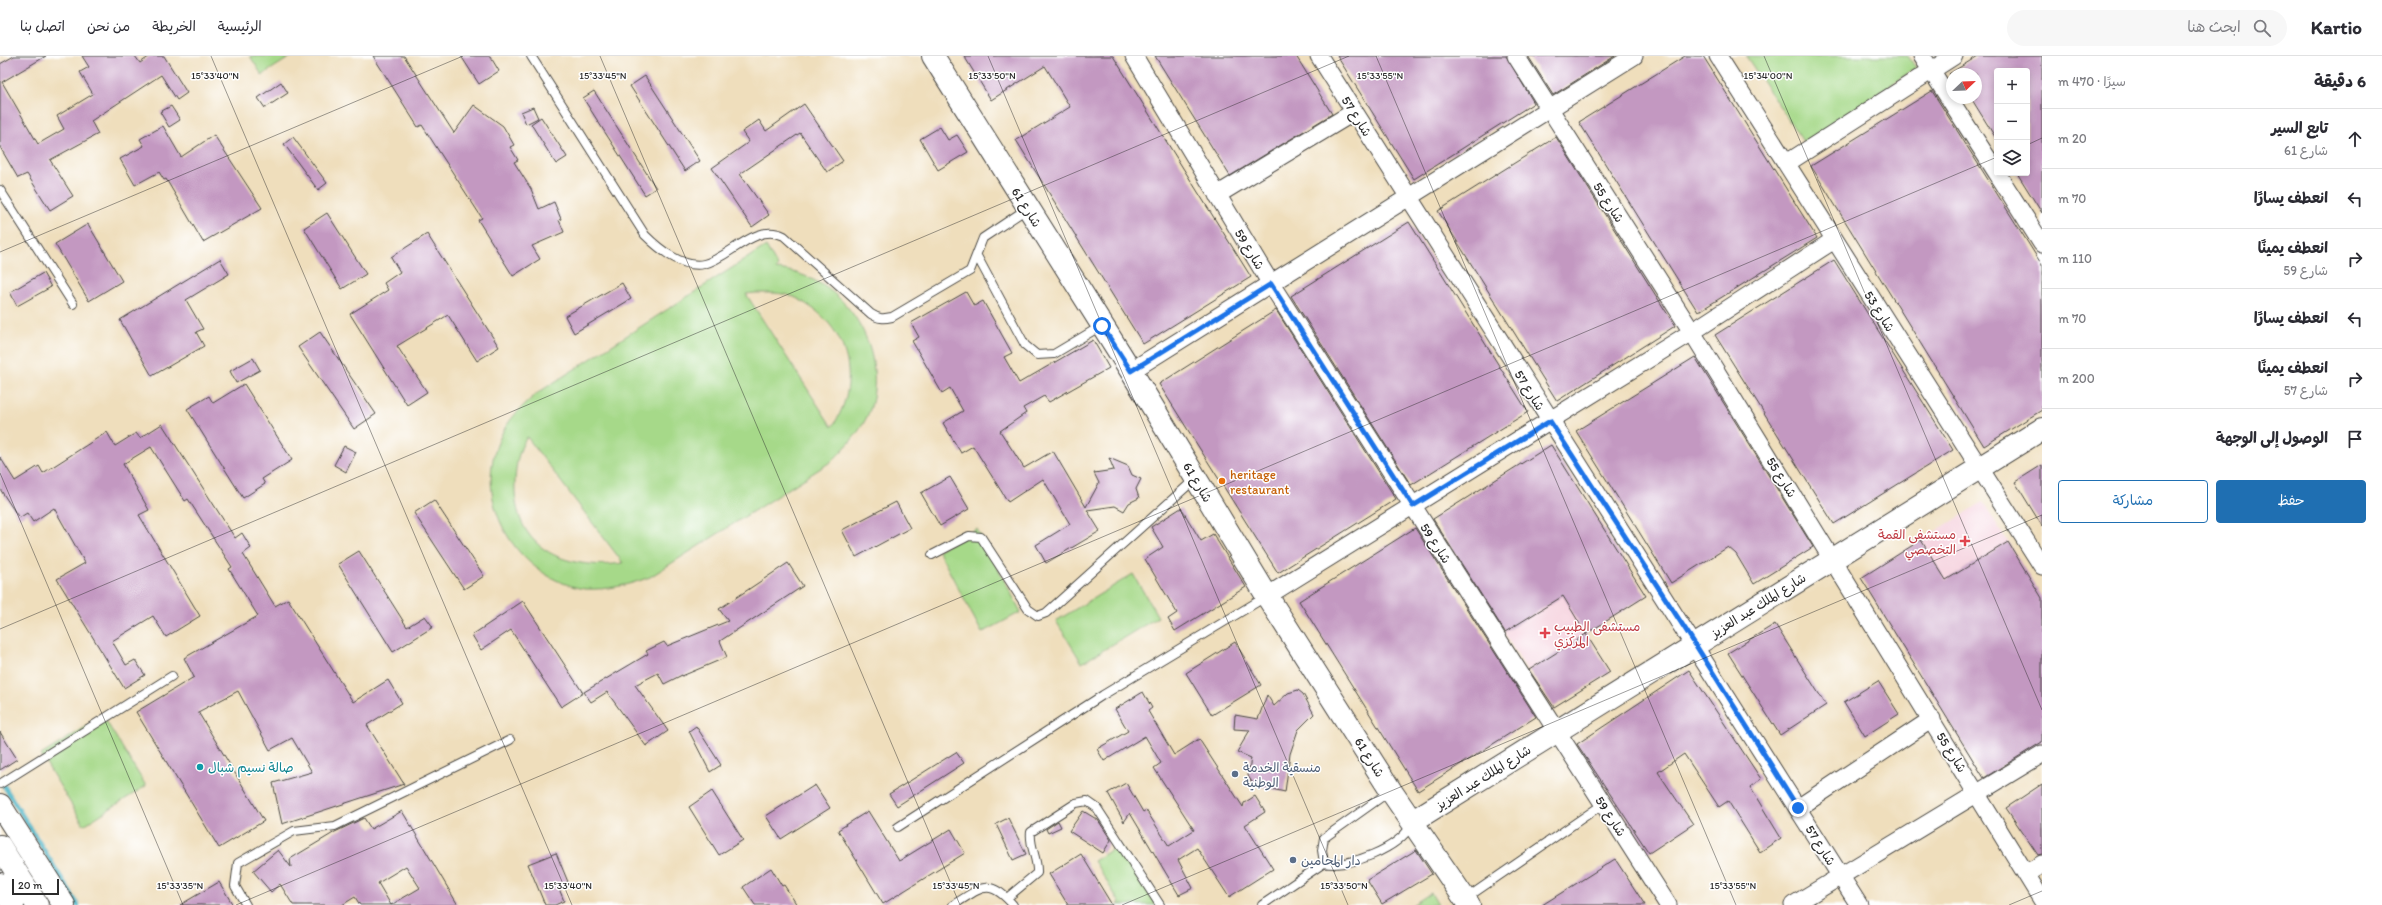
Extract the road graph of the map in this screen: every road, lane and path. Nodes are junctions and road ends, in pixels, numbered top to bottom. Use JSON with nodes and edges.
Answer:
{"nodes":[{"id":1,"x":532,"y":56,"type":"edge"},
{"id":2,"x":933,"y":56,"type":"edge"},
{"id":3,"x":1134,"y":56,"type":"edge"},
{"id":4,"x":1319,"y":56,"type":"edge"},
{"id":5,"x":1516,"y":56,"type":"edge"},
{"id":6,"x":1634,"y":56,"type":"edge"},
{"id":7,"x":1718,"y":56,"type":"edge"},
{"id":8,"x":1922,"y":56,"type":"edge"},
{"id":9,"x":1954,"y":56,"type":"edge"},
{"id":10,"x":1932,"y":71,"type":"junction"},
{"id":11,"x":1550,"y":109,"type":"junction"},
{"id":12,"x":1354,"y":112,"type":"junction"},
{"id":13,"x":1787,"y":163,"type":"junction"},
{"id":14,"x":1994,"y":168,"type":"edge"},
{"id":15,"x":1999,"y":176,"type":"edge"},
{"id":16,"x":0,"y":190,"type":"edge"},
{"id":17,"x":1218,"y":195,"type":"junction"},
{"id":18,"x":1408,"y":197,"type":"junction"},
{"id":19,"x":1028,"y":208,"type":"junction"},
{"id":20,"x":1834,"y":240,"type":"junction"},
{"id":21,"x":2042,"y":244,"type":"edge"},
{"id":22,"x":977,"y":256,"type":"junction"},
{"id":23,"x":1271,"y":284,"type":"junction"},
{"id":24,"x":73,"y":304,"type":"dead end"},
{"id":25,"x":1102,"y":326,"type":"junction"},
{"id":26,"x":1692,"y":332,"type":"junction"},
{"id":27,"x":1131,"y":371,"type":"junction"},
{"id":28,"x":1550,"y":421,"type":"junction"},
{"id":29,"x":2042,"y":429,"type":"edge"},
{"id":30,"x":1979,"y":467,"type":"junction"},
{"id":31,"x":1196,"y":478,"type":"junction"},
{"id":32,"x":1413,"y":506,"type":"junction"},
{"id":33,"x":932,"y":554,"type":"dead end"},
{"id":34,"x":1833,"y":558,"type":"junction"},
{"id":35,"x":2042,"y":566,"type":"edge"},
{"id":36,"x":1267,"y":596,"type":"junction"},
{"id":37,"x":1695,"y":644,"type":"junction"},
{"id":38,"x":172,"y":676,"type":"dead end"},
{"id":39,"x":1932,"y":719,"type":"junction"},
{"id":40,"x":1556,"y":730,"type":"junction"},
{"id":41,"x":510,"y":740,"type":"dead end"},
{"id":42,"x":2042,"y":754,"type":"edge"},
{"id":43,"x":0,"y":784,"type":"edge"},
{"id":44,"x":1391,"y":791,"type":"junction"},
{"id":45,"x":1978,"y":794,"type":"junction"},
{"id":46,"x":1603,"y":804,"type":"junction"},
{"id":47,"x":0,"y":805,"type":"edge"},
{"id":48,"x":1798,"y":808,"type":"junction"},
{"id":49,"x":1413,"y":821,"type":"junction"},
{"id":50,"x":898,"y":828,"type":"dead end"},
{"id":51,"x":0,"y":846,"type":"edge"},
{"id":52,"x":1324,"y":863,"type":"junction"},
{"id":53,"x":2042,"y":864,"type":"edge"},
{"id":54,"x":2026,"y":874,"type":"junction"},
{"id":55,"x":1841,"y":876,"type":"junction"},
{"id":56,"x":0,"y":884,"type":"edge"},
{"id":57,"x":1007,"y":898,"type":"junction"},
{"id":58,"x":2042,"y":900,"type":"edge"},
{"id":59,"x":1467,"y":902,"type":"edge"},
{"id":60,"x":13,"y":905,"type":"edge"},
{"id":61,"x":37,"y":905,"type":"edge"},
{"id":62,"x":64,"y":905,"type":"edge"},
{"id":63,"x":246,"y":905,"type":"edge"},
{"id":64,"x":953,"y":905,"type":"edge"},
{"id":65,"x":1013,"y":905,"type":"edge"},
{"id":66,"x":1160,"y":905,"type":"edge"},
{"id":67,"x":1262,"y":905,"type":"edge"},
{"id":68,"x":1668,"y":905,"type":"edge"},
{"id":69,"x":1793,"y":905,"type":"edge"},
{"id":70,"x":1859,"y":905,"type":"edge"}],
"edges":[{"from":1,"to":22,"type":"lane"},
{"from":2,"to":19,"type":"street","name":"شارع 61"},
{"from":3,"to":17,"type":"street","name":"شارع 59"},
{"from":4,"to":12,"type":"street","name":"شارع 57"},
{"from":5,"to":11,"type":"street","name":"شارع 55"},
{"from":6,"to":11,"type":"street"},
{"from":7,"to":13,"type":"street","name":"شارع 53"},
{"from":8,"to":10,"type":"street"},
{"from":9,"to":10,"type":"street"},
{"from":10,"to":13,"type":"street"},
{"from":10,"to":14,"type":"street"},
{"from":11,"to":18,"type":"street"},
{"from":11,"to":26,"type":"street","name":"شارع 55"},
{"from":12,"to":17,"type":"street"},
{"from":12,"to":18,"type":"street","name":"شارع 57"},
{"from":13,"to":20,"type":"street","name":"شارع 53"},
{"from":15,"to":21,"type":"street"},
{"from":16,"to":24,"type":"lane"},
{"from":17,"to":23,"type":"street","name":"شارع 59"},
{"from":18,"to":23,"type":"street"},
{"from":18,"to":28,"type":"street","name":"شارع 57"},
{"from":19,"to":22,"type":"lane"},
{"from":19,"to":25,"type":"street","name":"شارع 61"},
{"from":20,"to":26,"type":"street"},
{"from":20,"to":30,"type":"street","name":"شارع 53"},
{"from":22,"to":25,"type":"lane"},
{"from":23,"to":27,"type":"street"},
{"from":23,"to":32,"type":"street","name":"شارع 59"},
{"from":25,"to":27,"type":"street","name":"شارع 61"},
{"from":26,"to":28,"type":"street"},
{"from":26,"to":34,"type":"street","name":"شارع 55"},
{"from":27,"to":31,"type":"street","name":"شارع 61"},
{"from":28,"to":32,"type":"street"},
{"from":28,"to":37,"type":"street","name":"شارع 57"},
{"from":29,"to":30,"type":"street","name":"شارع الملك عبد العزيز"},
{"from":30,"to":34,"type":"street","name":"شارع الملك عبد العزيز"},
{"from":30,"to":35,"type":"street","name":"شارع 53"},
{"from":31,"to":33,"type":"lane"},
{"from":31,"to":36,"type":"street","name":"شارع 61"},
{"from":32,"to":36,"type":"street"},
{"from":32,"to":40,"type":"street","name":"شارع 59"},
{"from":34,"to":37,"type":"street","name":"شارع الملك عبد العزيز"},
{"from":34,"to":39,"type":"street","name":"شارع 55"},
{"from":36,"to":44,"type":"street","name":"شارع 61"},
{"from":36,"to":50,"type":"lane"},
{"from":37,"to":40,"type":"street","name":"شارع الملك عبد العزيز"},
{"from":37,"to":48,"type":"street","name":"شارع 57"},
{"from":38,"to":43,"type":"lane"},
{"from":39,"to":45,"type":"street","name":"شارع 55"},
{"from":39,"to":48,"type":"street"},
{"from":40,"to":46,"type":"street","name":"شارع 59"},
{"from":40,"to":49,"type":"street","name":"شارع الملك عبد العزيز"},
{"from":41,"to":63,"type":"lane"},
{"from":42,"to":45,"type":"street"},
{"from":44,"to":49,"type":"street","name":"شارع 61"},
{"from":44,"to":52,"type":"lane"},
{"from":45,"to":54,"type":"street","name":"شارع 55"},
{"from":45,"to":55,"type":"street"},
{"from":46,"to":59,"type":"lane"},
{"from":46,"to":68,"type":"street","name":"شارع 59"},
{"from":47,"to":62,"type":"street"},
{"from":48,"to":55,"type":"street","name":"شارع 57"},
{"from":49,"to":52,"type":"lane"},
{"from":49,"to":59,"type":"street","name":"شارع 61"},
{"from":51,"to":61,"type":"street"},
{"from":52,"to":67,"type":"lane"},
{"from":53,"to":54,"type":"street"},
{"from":54,"to":58,"type":"street","name":"شارع 55"},
{"from":55,"to":69,"type":"street"},
{"from":55,"to":70,"type":"street","name":"شارع 57"},
{"from":56,"to":60,"type":"street"},
{"from":57,"to":64,"type":"lane"},
{"from":57,"to":65,"type":"lane"},
{"from":57,"to":66,"type":"lane"}]}
